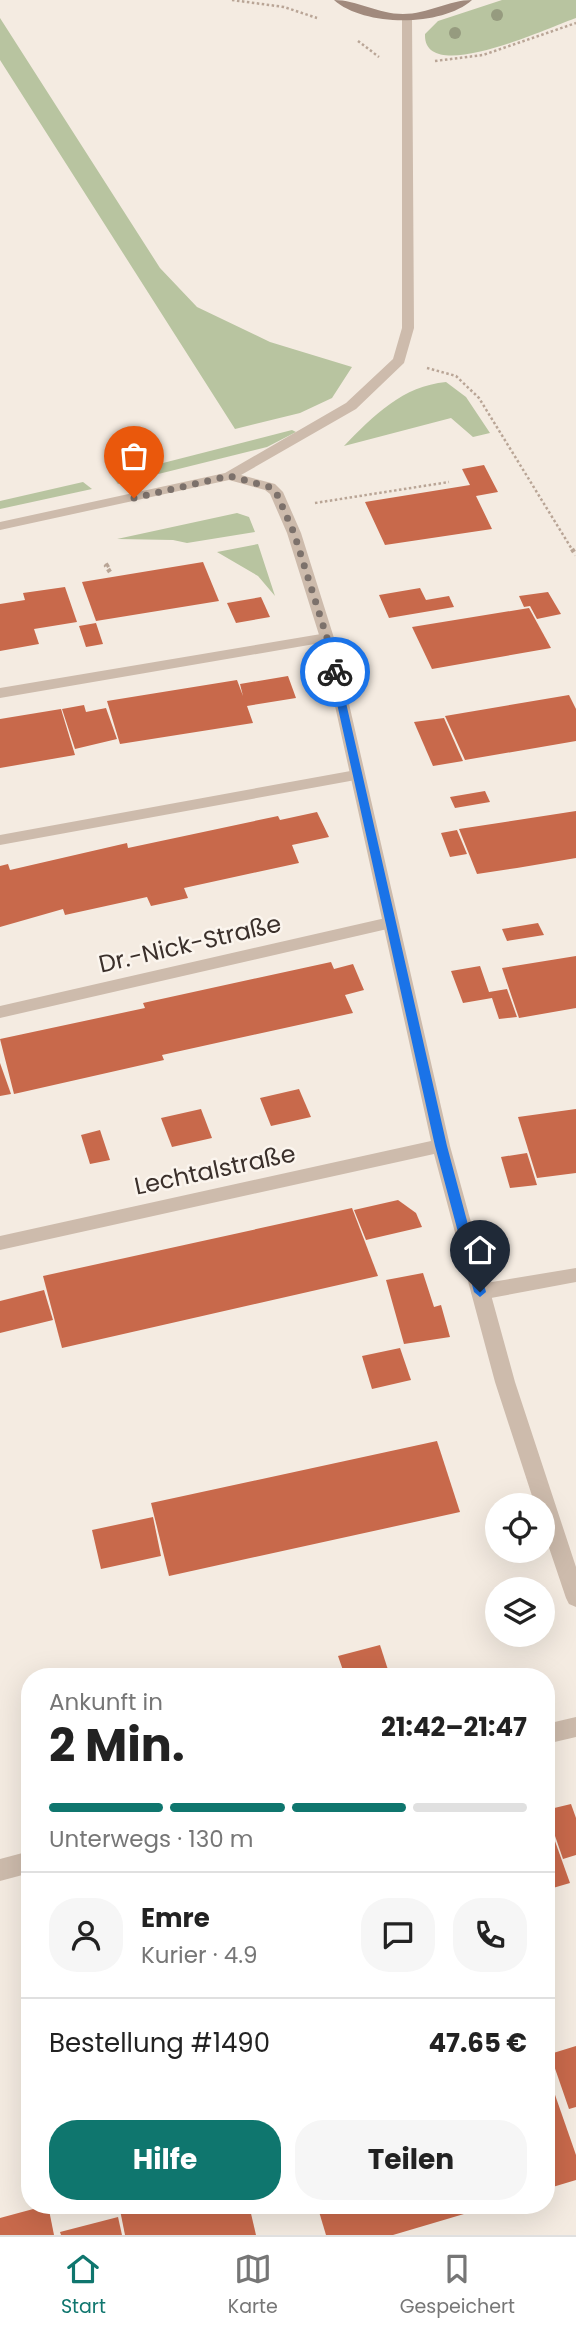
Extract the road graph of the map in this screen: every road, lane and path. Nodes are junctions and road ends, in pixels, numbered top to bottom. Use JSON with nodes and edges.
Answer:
{"nodes":[{"id":1,"x":232,"y":0,"type":"edge"},
{"id":2,"x":290,"y":0,"type":"edge"},
{"id":3,"x":338,"y":0,"type":"edge"},
{"id":4,"x":467,"y":0,"type":"edge"},
{"id":5,"x":407,"y":17,"type":"junction"},
{"id":6,"x":576,"y":23,"type":"edge"},
{"id":7,"x":406,"y":63,"type":"junction"},
{"id":8,"x":399,"y":360,"type":"junction"},
{"id":9,"x":229,"y":476,"type":"junction"},
{"id":10,"x":449,"y":482,"type":"dead end"},
{"id":11,"x":285,"y":507,"type":"junction"},
{"id":12,"x":0,"y":526,"type":"edge"},
{"id":13,"x":576,"y":555,"type":"edge"},
{"id":14,"x":111,"y":563,"type":"dead end"},
{"id":15,"x":110,"y":572,"type":"dead end"},
{"id":16,"x":327,"y":638,"type":"junction"},
{"id":17,"x":0,"y":693,"type":"edge"},
{"id":18,"x":356,"y":775,"type":"junction"},
{"id":19,"x":0,"y":840,"type":"edge"},
{"id":20,"x":390,"y":923,"type":"junction"},
{"id":21,"x":0,"y":1012,"type":"edge"},
{"id":22,"x":441,"y":1146,"type":"junction"},
{"id":23,"x":0,"y":1243,"type":"edge"},
{"id":24,"x":576,"y":1275,"type":"edge"},
{"id":25,"x":480,"y":1292,"type":"junction"},
{"id":26,"x":576,"y":1598,"type":"edge"},
{"id":27,"x":576,"y":1727,"type":"edge"},
{"id":28,"x":555,"y":1732,"type":"edge"},
{"id":29,"x":21,"y":1864,"type":"edge"},
{"id":30,"x":0,"y":1870,"type":"edge"}],
"edges":[{"from":1,"to":2,"type":"path"},
{"from":3,"to":5,"type":"main road"},
{"from":4,"to":5,"type":"main road"},
{"from":5,"to":7,"type":"street"},
{"from":6,"to":7,"type":"path"},
{"from":7,"to":8,"type":"street"},
{"from":8,"to":9,"type":"street"},
{"from":8,"to":13,"type":"path"},
{"from":9,"to":11,"type":"street"},
{"from":9,"to":12,"type":"street"},
{"from":10,"to":11,"type":"path"},
{"from":11,"to":16,"type":"street"},
{"from":14,"to":15,"type":"path"},
{"from":16,"to":17,"type":"street"},
{"from":16,"to":18,"type":"street"},
{"from":18,"to":19,"type":"street"},
{"from":18,"to":20,"type":"street"},
{"from":20,"to":21,"type":"street","name":"Dr.-Nick-Straße"},
{"from":20,"to":22,"type":"street"},
{"from":22,"to":23,"type":"street","name":"Lechtalstraße"},
{"from":22,"to":25,"type":"street"},
{"from":24,"to":25,"type":"street"},
{"from":25,"to":26,"type":"street"},
{"from":27,"to":28,"type":"street"},
{"from":29,"to":30,"type":"street"}]}
